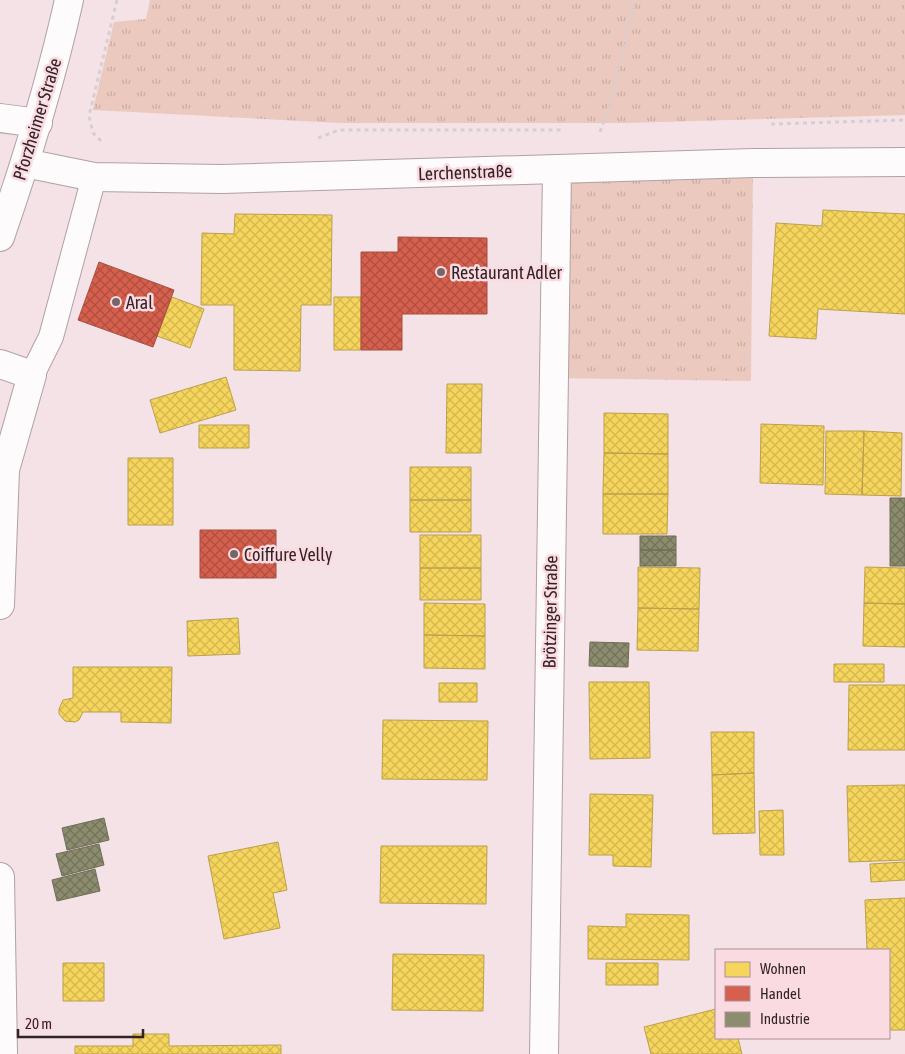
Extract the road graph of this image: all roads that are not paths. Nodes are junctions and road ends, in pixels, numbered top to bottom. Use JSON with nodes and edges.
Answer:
{"nodes":[{"id":1,"x":69,"y":0,"type":"edge"},
{"id":2,"x":0,"y":118,"type":"edge"},
{"id":3,"x":38,"y":123,"type":"junction"},
{"id":4,"x":905,"y":162,"type":"edge"},
{"id":5,"x":25,"y":164,"type":"junction"},
{"id":6,"x":557,"y":170,"type":"junction"},
{"id":7,"x":94,"y":177,"type":"junction"},
{"id":8,"x":0,"y":237,"type":"edge"},
{"id":9,"x":0,"y":364,"type":"edge"},
{"id":10,"x":32,"y":375,"type":"junction"},
{"id":11,"x":0,"y":605,"type":"edge"},
{"id":12,"x":0,"y":877,"type":"edge"},
{"id":13,"x":3,"y":1054,"type":"edge"},
{"id":14,"x":544,"y":1054,"type":"edge"}],
"edges":[{"from":1,"to":3,"type":"street","name":"Pforzheimer Straße"},
{"from":2,"to":3,"type":"street"},
{"from":3,"to":5,"type":"street","name":"Pforzheimer Straße"},
{"from":4,"to":6,"type":"street","name":"Lerchenstraße"},
{"from":5,"to":7,"type":"street","name":"Lerchenstraße"},
{"from":5,"to":8,"type":"street","name":"Pforzheimer Straße"},
{"from":6,"to":7,"type":"street","name":"Lerchenstraße"},
{"from":6,"to":14,"type":"street","name":"Brötzinger Straße"},
{"from":7,"to":10,"type":"lane"},
{"from":9,"to":10,"type":"street"},
{"from":10,"to":11,"type":"street"},
{"from":12,"to":13,"type":"street"}]}
